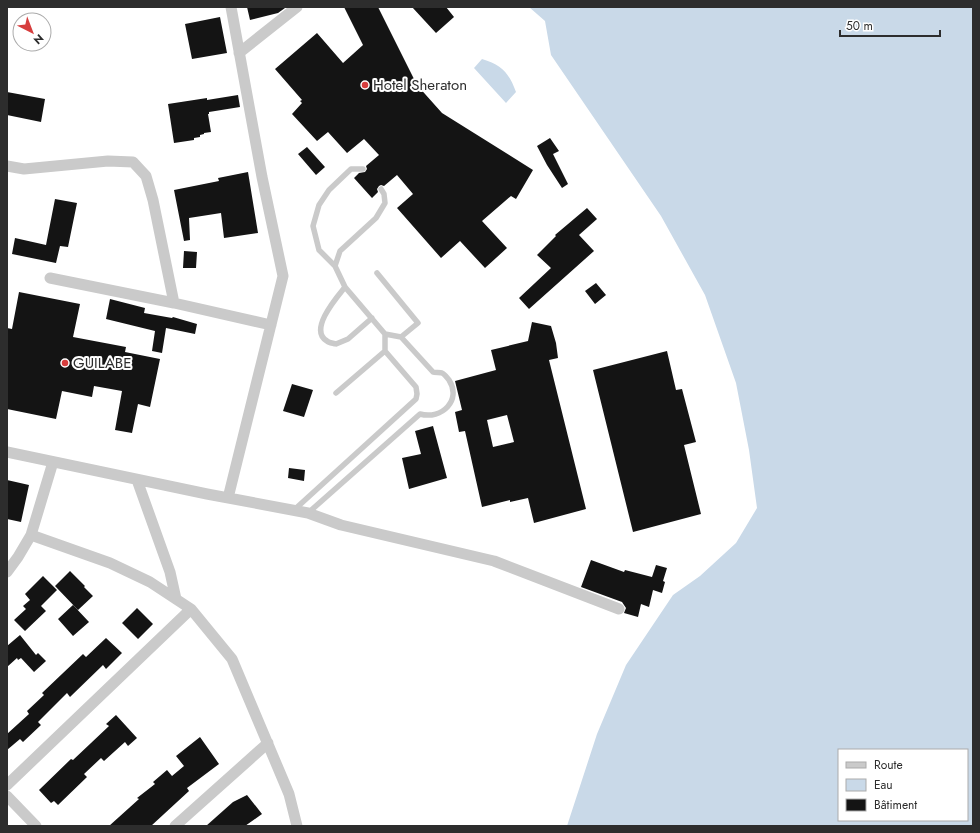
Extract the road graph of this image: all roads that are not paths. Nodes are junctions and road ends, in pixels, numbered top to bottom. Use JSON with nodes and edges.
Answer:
{"nodes":[{"id":1,"x":231,"y":7,"type":"edge"},
{"id":2,"x":297,"y":7,"type":"edge"},
{"id":3,"x":239,"y":53,"type":"junction"},
{"id":4,"x":7,"y":166,"type":"edge"},
{"id":5,"x":363,"y":169,"type":"dead end"},
{"id":6,"x":381,"y":189,"type":"dead end"},
{"id":7,"x":335,"y":266,"type":"junction"},
{"id":8,"x":377,"y":273,"type":"dead end"},
{"id":9,"x":50,"y":278,"type":"dead end"},
{"id":10,"x":345,"y":287,"type":"junction"},
{"id":11,"x":174,"y":303,"type":"junction"},
{"id":12,"x":372,"y":318,"type":"junction"},
{"id":13,"x":271,"y":326,"type":"junction"},
{"id":14,"x":385,"y":334,"type":"junction"},
{"id":15,"x":401,"y":337,"type":"junction"},
{"id":16,"x":385,"y":351,"type":"junction"},
{"id":17,"x":336,"y":393,"type":"dead end"},
{"id":18,"x":7,"y":452,"type":"edge"},
{"id":19,"x":54,"y":462,"type":"junction"},
{"id":20,"x":137,"y":480,"type":"junction"},
{"id":21,"x":228,"y":498,"type":"junction"},
{"id":22,"x":294,"y":510,"type":"junction"},
{"id":23,"x":308,"y":513,"type":"junction"},
{"id":24,"x":31,"y":535,"type":"junction"},
{"id":25,"x":7,"y":572,"type":"edge"},
{"id":26,"x":176,"y":599,"type":"junction"},
{"id":27,"x":191,"y":609,"type":"junction"},
{"id":28,"x":619,"y":609,"type":"dead end"},
{"id":29,"x":268,"y":743,"type":"junction"},
{"id":30,"x":7,"y":784,"type":"edge"},
{"id":31,"x":7,"y":796,"type":"edge"},
{"id":32,"x":36,"y":826,"type":"edge"},
{"id":33,"x":175,"y":826,"type":"edge"},
{"id":34,"x":297,"y":826,"type":"edge"}],
"edges":[{"from":1,"to":3,"type":"street"},
{"from":2,"to":3,"type":"street"},
{"from":3,"to":13,"type":"street"},
{"from":4,"to":11,"type":"street"},
{"from":5,"to":7,"type":"lane"},
{"from":6,"to":7,"type":"lane"},
{"from":7,"to":10,"type":"lane"},
{"from":8,"to":15,"type":"lane"},
{"from":9,"to":11,"type":"street"},
{"from":10,"to":12,"type":"lane"},
{"from":10,"to":12,"type":"lane"},
{"from":11,"to":13,"type":"street"},
{"from":12,"to":14,"type":"lane"},
{"from":13,"to":21,"type":"street"},
{"from":14,"to":15,"type":"lane"},
{"from":14,"to":16,"type":"lane"},
{"from":15,"to":23,"type":"lane"},
{"from":16,"to":17,"type":"lane"},
{"from":16,"to":22,"type":"lane"},
{"from":18,"to":19,"type":"street"},
{"from":19,"to":20,"type":"street"},
{"from":19,"to":24,"type":"street"},
{"from":20,"to":21,"type":"street"},
{"from":20,"to":26,"type":"street"},
{"from":21,"to":22,"type":"street"},
{"from":22,"to":23,"type":"street"},
{"from":23,"to":28,"type":"street"},
{"from":24,"to":25,"type":"street"},
{"from":24,"to":26,"type":"street"},
{"from":26,"to":27,"type":"street"},
{"from":27,"to":29,"type":"street"},
{"from":27,"to":30,"type":"street"},
{"from":29,"to":33,"type":"street"},
{"from":29,"to":34,"type":"street"},
{"from":31,"to":32,"type":"street"}]}
